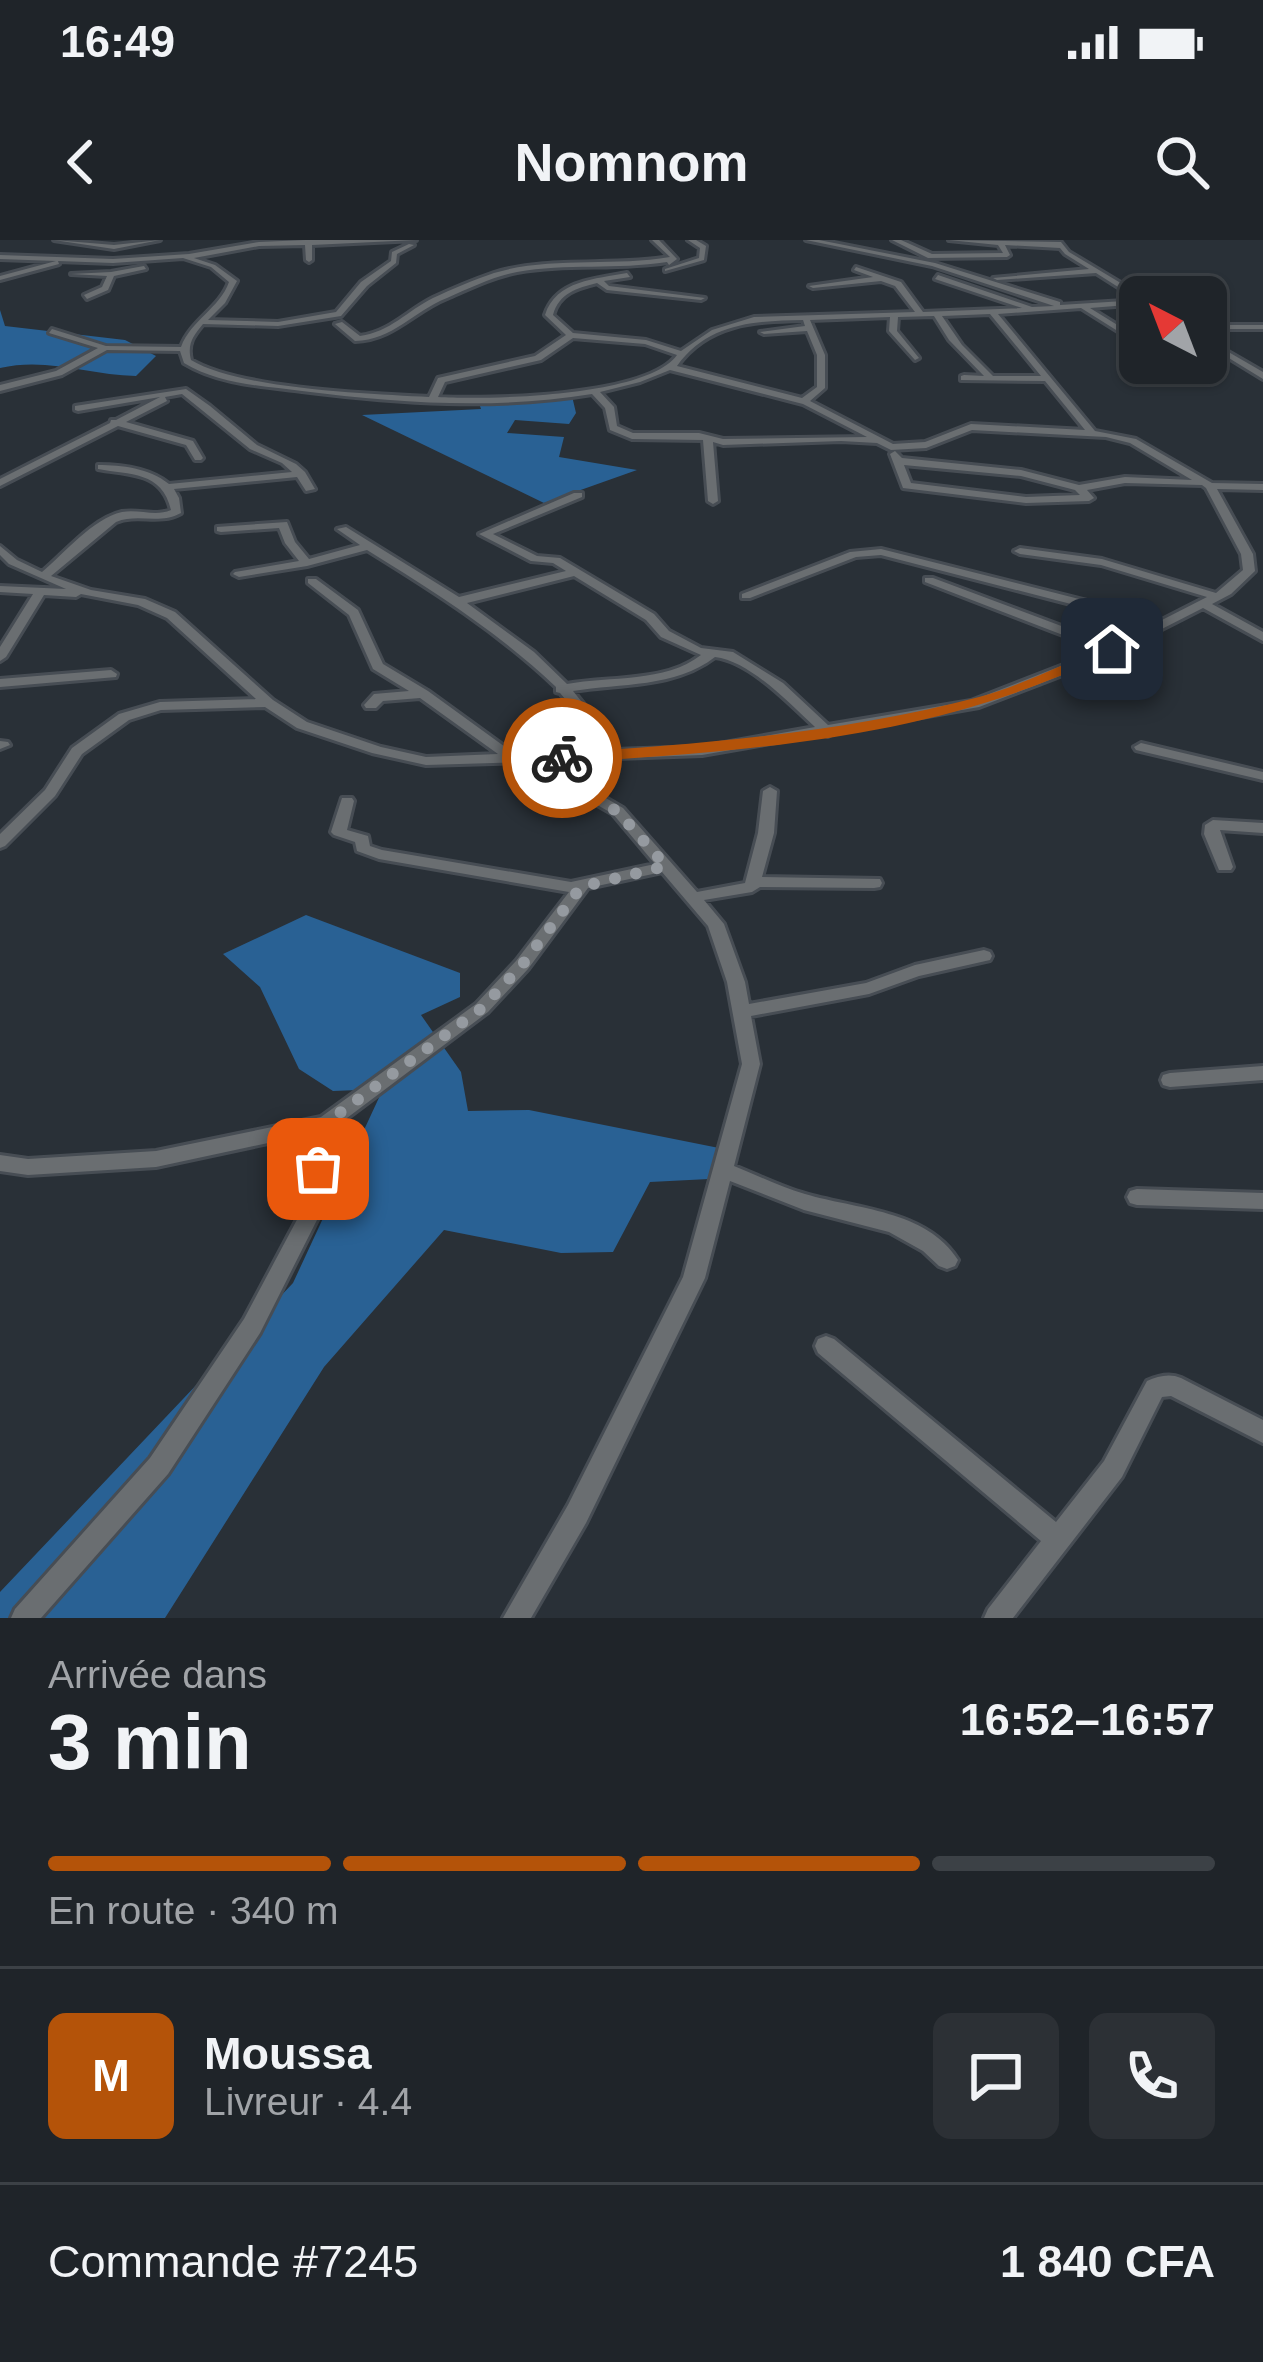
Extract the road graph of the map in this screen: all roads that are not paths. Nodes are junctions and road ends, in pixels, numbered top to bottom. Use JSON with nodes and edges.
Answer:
{"nodes":[{"id":1,"x":57,"y":240,"type":"edge"},
{"id":2,"x":157,"y":240,"type":"edge"},
{"id":3,"x":414,"y":240,"type":"edge"},
{"id":4,"x":655,"y":240,"type":"edge"},
{"id":5,"x":691,"y":240,"type":"edge"},
{"id":6,"x":809,"y":240,"type":"edge"},
{"id":7,"x":896,"y":240,"type":"edge"},
{"id":8,"x":952,"y":240,"type":"edge"},
{"id":9,"x":1041,"y":240,"type":"edge"},
{"id":10,"x":1072,"y":240,"type":"edge"},
{"id":11,"x":308,"y":241,"type":"edge"},
{"id":12,"x":1001,"y":243,"type":"junction"},
{"id":13,"x":1061,"y":245,"type":"junction"},
{"id":14,"x":873,"y":252,"type":"junction"},
{"id":15,"x":186,"y":256,"type":"junction"},
{"id":16,"x":934,"y":256,"type":"junction"},
{"id":17,"x":0,"y":257,"type":"edge"},
{"id":18,"x":675,"y":258,"type":"junction"},
{"id":19,"x":71,"y":259,"type":"junction"},
{"id":20,"x":309,"y":260,"type":"dead end"},
{"id":21,"x":891,"y":265,"type":"dead end"},
{"id":22,"x":856,"y":269,"type":"dead end"},
{"id":23,"x":1098,"y":272,"type":"junction"},
{"id":24,"x":74,"y":274,"type":"dead end"},
{"id":25,"x":111,"y":274,"type":"junction"},
{"id":26,"x":0,"y":278,"type":"edge"},
{"id":27,"x":614,"y":278,"type":"junction"},
{"id":28,"x":886,"y":278,"type":"junction"},
{"id":29,"x":986,"y":279,"type":"junction"},
{"id":30,"x":1263,"y":284,"type":"edge"},
{"id":31,"x":603,"y":285,"type":"junction"},
{"id":32,"x":1241,"y":285,"type":"dead end"},
{"id":33,"x":813,"y":286,"type":"dead end"},
{"id":34,"x":1119,"y":286,"type":"edge"},
{"id":35,"x":87,"y":297,"type":"dead end"},
{"id":36,"x":593,"y":297,"type":"dead end"},
{"id":37,"x":701,"y":298,"type":"dead end"},
{"id":38,"x":1119,"y":301,"type":"edge"},
{"id":39,"x":1081,"y":305,"type":"junction"},
{"id":40,"x":1064,"y":307,"type":"junction"},
{"id":41,"x":1032,"y":309,"type":"junction"},
{"id":42,"x":919,"y":312,"type":"junction"},
{"id":43,"x":936,"y":312,"type":"junction"},
{"id":44,"x":992,"y":312,"type":"junction"},
{"id":45,"x":894,"y":313,"type":"junction"},
{"id":46,"x":805,"y":316,"type":"junction"},
{"id":47,"x":202,"y":322,"type":"junction"},
{"id":48,"x":339,"y":324,"type":"dead end"},
{"id":49,"x":1227,"y":327,"type":"edge"},
{"id":50,"x":1263,"y":327,"type":"edge"},
{"id":51,"x":810,"y":328,"type":"junction"},
{"id":52,"x":1119,"y":329,"type":"edge"},
{"id":53,"x":52,"y":331,"type":"dead end"},
{"id":54,"x":764,"y":332,"type":"dead end"},
{"id":55,"x":571,"y":335,"type":"junction"},
{"id":56,"x":105,"y":348,"type":"junction"},
{"id":57,"x":184,"y":349,"type":"junction"},
{"id":58,"x":682,"y":354,"type":"junction"},
{"id":59,"x":1227,"y":355,"type":"edge"},
{"id":60,"x":915,"y":358,"type":"dead end"},
{"id":61,"x":669,"y":368,"type":"junction"},
{"id":62,"x":204,"y":374,"type":"junction"},
{"id":63,"x":1263,"y":376,"type":"edge"},
{"id":64,"x":990,"y":377,"type":"junction"},
{"id":65,"x":964,"y":378,"type":"dead end"},
{"id":66,"x":1043,"y":379,"type":"junction"},
{"id":67,"x":0,"y":388,"type":"edge"},
{"id":68,"x":183,"y":391,"type":"junction"},
{"id":69,"x":594,"y":391,"type":"junction"},
{"id":70,"x":434,"y":398,"type":"junction"},
{"id":71,"x":804,"y":401,"type":"junction"},
{"id":72,"x":78,"y":409,"type":"dead end"},
{"id":73,"x":113,"y":422,"type":"junction"},
{"id":74,"x":1091,"y":434,"type":"junction"},
{"id":75,"x":708,"y":438,"type":"junction"},
{"id":76,"x":879,"y":440,"type":"junction"},
{"id":77,"x":891,"y":447,"type":"junction"},
{"id":78,"x":198,"y":458,"type":"dead end"},
{"id":79,"x":898,"y":461,"type":"junction"},
{"id":80,"x":101,"y":467,"type":"dead end"},
{"id":81,"x":301,"y":474,"type":"junction"},
{"id":82,"x":0,"y":483,"type":"edge"},
{"id":83,"x":1208,"y":484,"type":"junction"},
{"id":84,"x":168,"y":487,"type":"junction"},
{"id":85,"x":1263,"y":487,"type":"edge"},
{"id":86,"x":1079,"y":488,"type":"junction"},
{"id":87,"x":310,"y":489,"type":"dead end"},
{"id":88,"x":578,"y":495,"type":"dead end"},
{"id":89,"x":713,"y":501,"type":"dead end"},
{"id":90,"x":221,"y":529,"type":"dead end"},
{"id":91,"x":342,"y":529,"type":"dead end"},
{"id":92,"x":369,"y":546,"type":"junction"},
{"id":93,"x":0,"y":549,"type":"edge"},
{"id":94,"x":1020,"y":550,"type":"dead end"},
{"id":95,"x":307,"y":563,"type":"junction"},
{"id":96,"x":576,"y":572,"type":"junction"},
{"id":97,"x":239,"y":574,"type":"dead end"},
{"id":98,"x":43,"y":577,"type":"junction"},
{"id":99,"x":312,"y":580,"type":"dead end"},
{"id":100,"x":929,"y":580,"type":"dead end"},
{"id":101,"x":0,"y":589,"type":"edge"},
{"id":102,"x":1049,"y":592,"type":"junction"},
{"id":103,"x":88,"y":593,"type":"junction"},
{"id":104,"x":38,"y":595,"type":"junction"},
{"id":105,"x":746,"y":596,"type":"dead end"},
{"id":106,"x":1211,"y":600,"type":"junction"},
{"id":107,"x":455,"y":602,"type":"junction"},
{"id":108,"x":1020,"y":615,"type":"junction"},
{"id":109,"x":1160,"y":623,"type":"junction"},
{"id":110,"x":1263,"y":637,"type":"edge"},
{"id":111,"x":1112,"y":649,"type":"junction"},
{"id":112,"x":711,"y":654,"type":"junction"},
{"id":113,"x":0,"y":657,"type":"edge"},
{"id":114,"x":111,"y":674,"type":"dead end"},
{"id":115,"x":0,"y":683,"type":"edge"},
{"id":116,"x":561,"y":689,"type":"junction"},
{"id":117,"x":423,"y":694,"type":"junction"},
{"id":118,"x":268,"y":703,"type":"junction"},
{"id":119,"x":370,"y":705,"type":"dead end"},
{"id":120,"x":828,"y":732,"type":"junction"},
{"id":121,"x":1141,"y":747,"type":"dead end"},
{"id":122,"x":520,"y":758,"type":"junction"},
{"id":123,"x":611,"y":758,"type":"junction"},
{"id":124,"x":1263,"y":776,"type":"edge"},
{"id":125,"x":770,"y":791,"type":"dead end"},
{"id":126,"x":346,"y":801,"type":"dead end"},
{"id":127,"x":1263,"y":828,"type":"edge"},
{"id":128,"x":0,"y":843,"type":"edge"},
{"id":129,"x":666,"y":866,"type":"junction"},
{"id":130,"x":1225,"y":867,"type":"dead end"},
{"id":131,"x":754,"y":882,"type":"junction"},
{"id":132,"x":874,"y":883,"type":"dead end"},
{"id":133,"x":581,"y":887,"type":"junction"},
{"id":134,"x":695,"y":897,"type":"junction"},
{"id":135,"x":984,"y":956,"type":"dead end"},
{"id":136,"x":743,"y":1011,"type":"junction"},
{"id":137,"x":1263,"y":1072,"type":"edge"},
{"id":138,"x":1170,"y":1080,"type":"dead end"},
{"id":139,"x":326,"y":1123,"type":"junction"},
{"id":140,"x":0,"y":1163,"type":"edge"},
{"id":141,"x":725,"y":1171,"type":"junction"},
{"id":142,"x":1136,"y":1197,"type":"dead end"},
{"id":143,"x":1263,"y":1201,"type":"edge"},
{"id":144,"x":947,"y":1260,"type":"dead end"},
{"id":145,"x":826,"y":1346,"type":"dead end"},
{"id":146,"x":1263,"y":1432,"type":"edge"},
{"id":147,"x":1058,"y":1539,"type":"junction"},
{"id":148,"x":24,"y":1618,"type":"edge"},
{"id":149,"x":516,"y":1618,"type":"edge"},
{"id":150,"x":997,"y":1618,"type":"edge"}],
"edges":[{"from":1,"to":2,"type":"street"},
{"from":3,"to":11,"type":"street"},
{"from":3,"to":47,"type":"street"},
{"from":4,"to":18,"type":"street"},
{"from":5,"to":27,"type":"street"},
{"from":6,"to":14,"type":"street"},
{"from":7,"to":16,"type":"street"},
{"from":8,"to":12,"type":"street"},
{"from":9,"to":13,"type":"street"},
{"from":10,"to":13,"type":"street"},
{"from":11,"to":15,"type":"street"},
{"from":11,"to":20,"type":"street"},
{"from":12,"to":13,"type":"street"},
{"from":12,"to":16,"type":"street"},
{"from":13,"to":23,"type":"street"},
{"from":14,"to":16,"type":"street"},
{"from":14,"to":29,"type":"street"},
{"from":15,"to":19,"type":"street"},
{"from":15,"to":25,"type":"street"},
{"from":15,"to":47,"type":"street"},
{"from":16,"to":29,"type":"street"},
{"from":17,"to":19,"type":"street"},
{"from":18,"to":27,"type":"street"},
{"from":18,"to":48,"type":"street"},
{"from":19,"to":26,"type":"street"},
{"from":21,"to":41,"type":"street"},
{"from":22,"to":28,"type":"street"},
{"from":23,"to":29,"type":"street"},
{"from":23,"to":34,"type":"street"},
{"from":24,"to":25,"type":"street"},
{"from":25,"to":35,"type":"street"},
{"from":27,"to":31,"type":"street"},
{"from":28,"to":33,"type":"street"},
{"from":28,"to":42,"type":"street"},
{"from":29,"to":40,"type":"street"},
{"from":30,"to":32,"type":"street"},
{"from":31,"to":36,"type":"street"},
{"from":31,"to":37,"type":"street"},
{"from":31,"to":55,"type":"street"},
{"from":38,"to":39,"type":"street"},
{"from":39,"to":40,"type":"street"},
{"from":39,"to":52,"type":"street"},
{"from":40,"to":41,"type":"street"},
{"from":41,"to":44,"type":"street"},
{"from":42,"to":43,"type":"street"},
{"from":42,"to":45,"type":"street"},
{"from":43,"to":44,"type":"street"},
{"from":43,"to":64,"type":"street"},
{"from":44,"to":66,"type":"street"},
{"from":45,"to":46,"type":"street"},
{"from":45,"to":60,"type":"street"},
{"from":46,"to":51,"type":"street"},
{"from":46,"to":58,"type":"street"},
{"from":47,"to":57,"type":"street"},
{"from":49,"to":50,"type":"street"},
{"from":51,"to":54,"type":"street"},
{"from":51,"to":71,"type":"street"},
{"from":53,"to":56,"type":"street"},
{"from":55,"to":58,"type":"street"},
{"from":55,"to":70,"type":"street"},
{"from":56,"to":57,"type":"street"},
{"from":56,"to":67,"type":"street"},
{"from":57,"to":62,"type":"street"},
{"from":58,"to":61,"type":"street"},
{"from":59,"to":63,"type":"street"},
{"from":61,"to":69,"type":"street"},
{"from":61,"to":71,"type":"street"},
{"from":62,"to":68,"type":"street"},
{"from":62,"to":70,"type":"street"},
{"from":64,"to":65,"type":"street"},
{"from":64,"to":66,"type":"street"},
{"from":66,"to":74,"type":"street"},
{"from":68,"to":72,"type":"street"},
{"from":68,"to":73,"type":"street"},
{"from":68,"to":81,"type":"street"},
{"from":69,"to":70,"type":"street"},
{"from":69,"to":75,"type":"street"},
{"from":71,"to":76,"type":"street"},
{"from":73,"to":78,"type":"street"},
{"from":73,"to":82,"type":"street"},
{"from":74,"to":77,"type":"street"},
{"from":74,"to":83,"type":"street"},
{"from":75,"to":76,"type":"street"},
{"from":75,"to":89,"type":"street"},
{"from":76,"to":77,"type":"street"},
{"from":77,"to":79,"type":"street"},
{"from":79,"to":86,"type":"street"},
{"from":79,"to":86,"type":"street"},
{"from":80,"to":84,"type":"street"},
{"from":81,"to":84,"type":"street"},
{"from":81,"to":87,"type":"street"},
{"from":83,"to":85,"type":"street"},
{"from":83,"to":86,"type":"street"},
{"from":83,"to":106,"type":"street"},
{"from":84,"to":98,"type":"street"},
{"from":88,"to":96,"type":"street"},
{"from":90,"to":95,"type":"street"},
{"from":91,"to":92,"type":"street"},
{"from":92,"to":95,"type":"street"},
{"from":92,"to":107,"type":"street"},
{"from":93,"to":98,"type":"street"},
{"from":94,"to":106,"type":"street"},
{"from":95,"to":97,"type":"street"},
{"from":96,"to":107,"type":"street"},
{"from":96,"to":112,"type":"street"},
{"from":98,"to":103,"type":"street"},
{"from":99,"to":117,"type":"street"},
{"from":100,"to":108,"type":"street"},
{"from":101,"to":104,"type":"street"},
{"from":102,"to":105,"type":"street"},
{"from":102,"to":108,"type":"street"},
{"from":102,"to":109,"type":"street"},
{"from":103,"to":104,"type":"street"},
{"from":103,"to":118,"type":"street"},
{"from":104,"to":113,"type":"street"},
{"from":106,"to":109,"type":"street"},
{"from":106,"to":110,"type":"street"},
{"from":107,"to":116,"type":"street"},
{"from":108,"to":111,"type":"street"},
{"from":109,"to":111,"type":"street"},
{"from":111,"to":120,"type":"street"},
{"from":112,"to":116,"type":"street"},
{"from":112,"to":120,"type":"street"},
{"from":114,"to":115,"type":"street"},
{"from":116,"to":123,"type":"street"},
{"from":117,"to":119,"type":"street"},
{"from":117,"to":122,"type":"street"},
{"from":118,"to":122,"type":"street"},
{"from":118,"to":128,"type":"street"},
{"from":120,"to":123,"type":"street"},
{"from":121,"to":124,"type":"street"},
{"from":122,"to":123,"type":"street"},
{"from":122,"to":129,"type":"street"},
{"from":125,"to":131,"type":"street"},
{"from":126,"to":133,"type":"street"},
{"from":127,"to":130,"type":"street"},
{"from":129,"to":133,"type":"street"},
{"from":129,"to":134,"type":"street"},
{"from":131,"to":132,"type":"street"},
{"from":131,"to":134,"type":"street"},
{"from":133,"to":139,"type":"street"},
{"from":134,"to":136,"type":"street"},
{"from":135,"to":136,"type":"street"},
{"from":136,"to":141,"type":"street"},
{"from":137,"to":138,"type":"street"},
{"from":139,"to":140,"type":"street"},
{"from":139,"to":148,"type":"street"},
{"from":141,"to":144,"type":"street"},
{"from":141,"to":149,"type":"street"},
{"from":142,"to":143,"type":"street"},
{"from":145,"to":147,"type":"street"},
{"from":146,"to":147,"type":"street"},
{"from":147,"to":150,"type":"street"}]}
